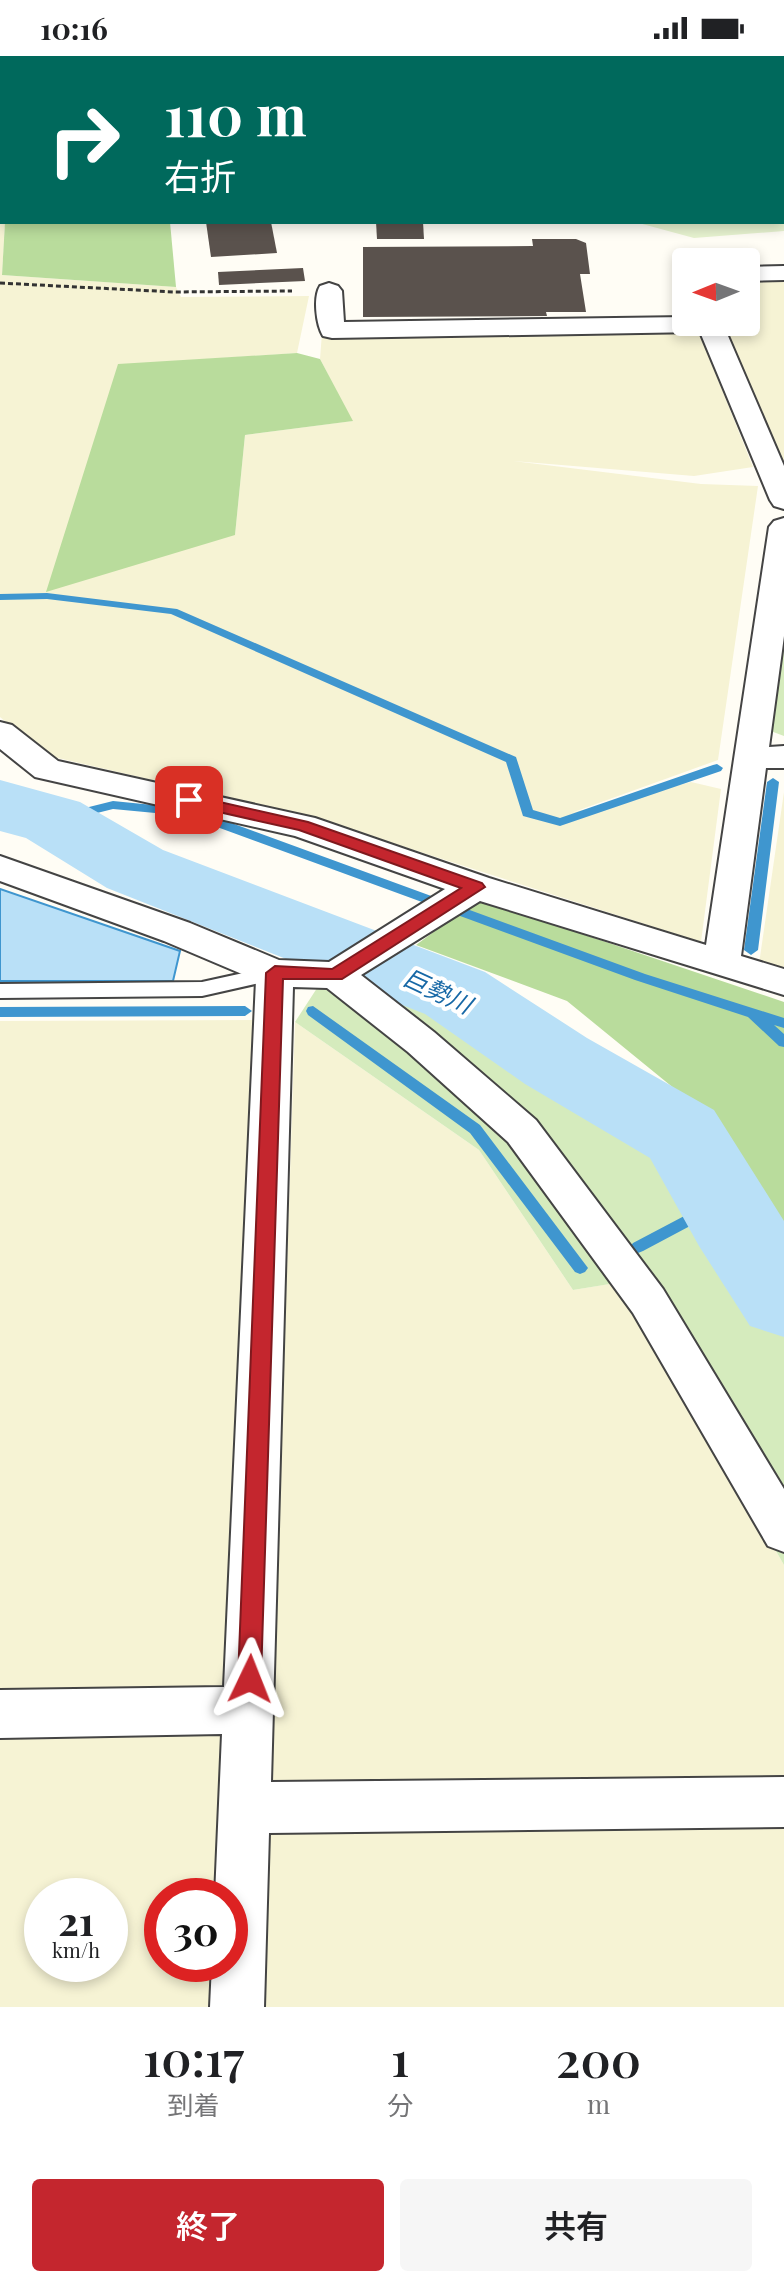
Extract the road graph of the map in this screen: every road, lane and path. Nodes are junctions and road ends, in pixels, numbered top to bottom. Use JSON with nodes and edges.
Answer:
{"nodes":[{"id":1,"x":784,"y":273,"type":"edge"},
{"id":2,"x":760,"y":274,"type":"edge"},
{"id":3,"x":0,"y":283,"type":"edge"},
{"id":4,"x":329,"y":291,"type":"joint"},
{"id":5,"x":672,"y":324,"type":"edge"},
{"id":6,"x":715,"y":336,"type":"edge"},
{"id":7,"x":784,"y":500,"type":"edge"},
{"id":8,"x":784,"y":527,"type":"edge"},
{"id":9,"x":0,"y":732,"type":"edge"},
{"id":10,"x":0,"y":758,"type":"edge"},
{"id":11,"x":767,"y":758,"type":"edge"},
{"id":12,"x":47,"y":769,"type":"junction"},
{"id":13,"x":0,"y":868,"type":"edge"},
{"id":14,"x":476,"y":887,"type":"junction"},
{"id":15,"x":722,"y":961,"type":"junction"},
{"id":16,"x":275,"y":973,"type":"junction"},
{"id":17,"x":336,"y":975,"type":"junction"},
{"id":18,"x":784,"y":982,"type":"edge"},
{"id":19,"x":0,"y":991,"type":"edge"},
{"id":20,"x":784,"y":1531,"type":"edge"},
{"id":21,"x":248,"y":1710,"type":"junction"},
{"id":22,"x":0,"y":1714,"type":"edge"},
{"id":23,"x":784,"y":1802,"type":"edge"},
{"id":24,"x":244,"y":1808,"type":"junction"},
{"id":25,"x":237,"y":2007,"type":"edge"}],
"edges":[{"from":1,"to":2,"type":"street"},
{"from":3,"to":4,"type":"path"},
{"from":4,"to":5,"type":"street"},
{"from":6,"to":7,"type":"street"},
{"from":8,"to":11,"type":"street"},
{"from":9,"to":12,"type":"street"},
{"from":10,"to":12,"type":"street"},
{"from":11,"to":15,"type":"street"},
{"from":12,"to":14,"type":"street"},
{"from":13,"to":16,"type":"street"},
{"from":14,"to":15,"type":"street"},
{"from":14,"to":17,"type":"street"},
{"from":15,"to":18,"type":"street"},
{"from":16,"to":17,"type":"street"},
{"from":16,"to":19,"type":"lane"},
{"from":16,"to":21,"type":"street"},
{"from":17,"to":20,"type":"street"},
{"from":21,"to":22,"type":"street"},
{"from":21,"to":24,"type":"street"},
{"from":23,"to":24,"type":"street"},
{"from":24,"to":25,"type":"street"}]}
